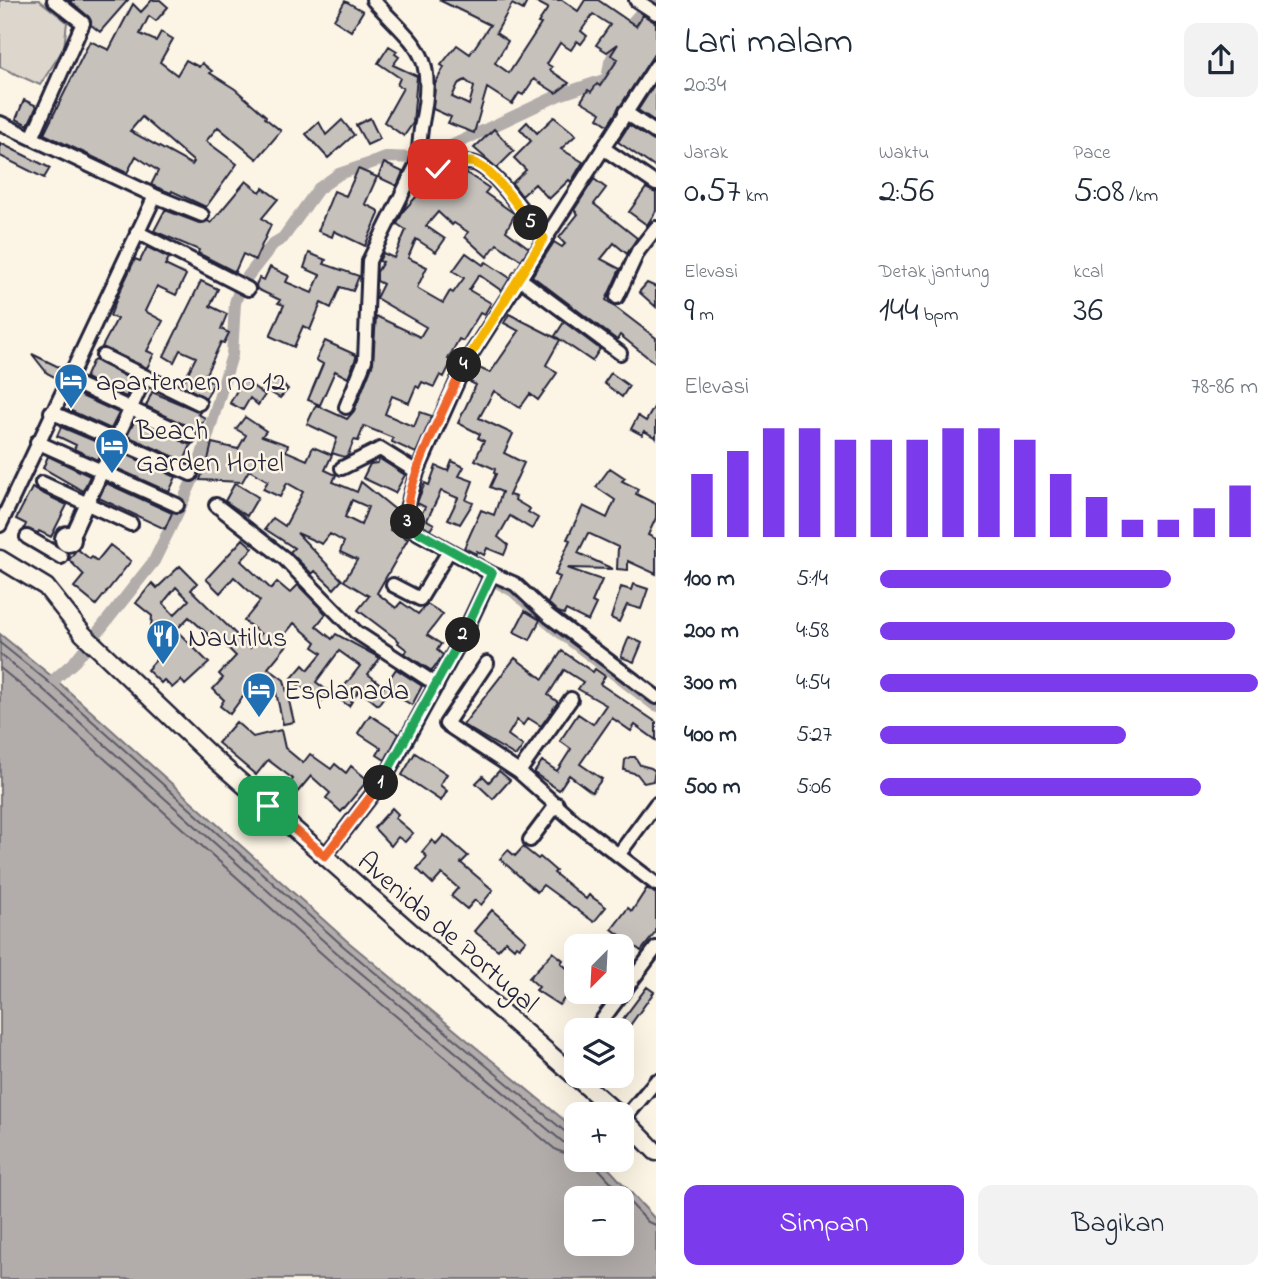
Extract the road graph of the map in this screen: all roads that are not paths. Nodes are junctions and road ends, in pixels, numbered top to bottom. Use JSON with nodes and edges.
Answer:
{"nodes":[{"id":1,"x":54,"y":0,"type":"edge"},
{"id":2,"x":373,"y":0,"type":"edge"},
{"id":3,"x":655,"y":70,"type":"edge"},
{"id":4,"x":625,"y":111,"type":"junction"},
{"id":5,"x":0,"y":123,"type":"edge"},
{"id":6,"x":656,"y":133,"type":"edge"},
{"id":7,"x":33,"y":138,"type":"junction"},
{"id":8,"x":603,"y":148,"type":"junction"},
{"id":9,"x":417,"y":156,"type":"junction"},
{"id":10,"x":656,"y":184,"type":"edge"},
{"id":11,"x":155,"y":196,"type":"junction"},
{"id":12,"x":202,"y":215,"type":"dead end"},
{"id":13,"x":656,"y":228,"type":"edge"},
{"id":14,"x":137,"y":232,"type":"junction"},
{"id":15,"x":544,"y":238,"type":"junction"},
{"id":16,"x":519,"y":278,"type":"junction"},
{"id":17,"x":248,"y":289,"type":"dead end"},
{"id":18,"x":617,"y":297,"type":"dead end"},
{"id":19,"x":620,"y":353,"type":"dead end"},
{"id":20,"x":103,"y":356,"type":"dead end"},
{"id":21,"x":145,"y":377,"type":"junction"},
{"id":22,"x":79,"y":385,"type":"dead end"},
{"id":23,"x":199,"y":403,"type":"dead end"},
{"id":24,"x":346,"y":407,"type":"dead end"},
{"id":25,"x":130,"y":408,"type":"junction"},
{"id":26,"x":51,"y":412,"type":"junction"},
{"id":27,"x":190,"y":436,"type":"dead end"},
{"id":28,"x":117,"y":441,"type":"junction"},
{"id":29,"x":37,"y":442,"type":"junction"},
{"id":30,"x":342,"y":468,"type":"dead end"},
{"id":31,"x":102,"y":470,"type":"junction"},
{"id":32,"x":417,"y":472,"type":"junction"},
{"id":33,"x":191,"y":474,"type":"dead end"},
{"id":34,"x":42,"y":483,"type":"dead end"},
{"id":35,"x":87,"y":503,"type":"junction"},
{"id":36,"x":177,"y":505,"type":"dead end"},
{"id":37,"x":216,"y":505,"type":"dead end"},
{"id":38,"x":131,"y":524,"type":"dead end"},
{"id":39,"x":0,"y":525,"type":"edge"},
{"id":40,"x":27,"y":537,"type":"dead end"},
{"id":41,"x":77,"y":543,"type":"dead end"},
{"id":42,"x":449,"y":551,"type":"junction"},
{"id":43,"x":61,"y":557,"type":"dead end"},
{"id":44,"x":0,"y":559,"type":"edge"},
{"id":45,"x":492,"y":573,"type":"junction"},
{"id":46,"x":393,"y":585,"type":"dead end"},
{"id":47,"x":487,"y":663,"type":"dead end"},
{"id":48,"x":437,"y":685,"type":"junction"},
{"id":49,"x":656,"y":697,"type":"edge"},
{"id":50,"x":571,"y":699,"type":"dead end"},
{"id":51,"x":519,"y":772,"type":"junction"},
{"id":52,"x":556,"y":804,"type":"junction"},
{"id":53,"x":656,"y":804,"type":"edge"},
{"id":54,"x":530,"y":840,"type":"dead end"},
{"id":55,"x":619,"y":854,"type":"junction"},
{"id":56,"x":325,"y":856,"type":"junction"},
{"id":57,"x":656,"y":884,"type":"edge"},
{"id":58,"x":656,"y":948,"type":"edge"},
{"id":59,"x":604,"y":1018,"type":"edge"},
{"id":60,"x":564,"y":1056,"type":"edge"},
{"id":61,"x":655,"y":1084,"type":"edge"},
{"id":62,"x":595,"y":1088,"type":"edge"},
{"id":63,"x":608,"y":1102,"type":"edge"},
{"id":64,"x":634,"y":1105,"type":"edge"},
{"id":65,"x":634,"y":1129,"type":"edge"},
{"id":66,"x":656,"y":1152,"type":"edge"}],
"edges":[{"from":1,"to":7,"type":"street"},
{"from":2,"to":9,"type":"street"},
{"from":3,"to":4,"type":"street"},
{"from":4,"to":6,"type":"street"},
{"from":4,"to":8,"type":"street"},
{"from":5,"to":7,"type":"street"},
{"from":7,"to":11,"type":"street"},
{"from":8,"to":10,"type":"street"},
{"from":8,"to":15,"type":"street"},
{"from":9,"to":15,"type":"street"},
{"from":9,"to":24,"type":"street"},
{"from":11,"to":12,"type":"street"},
{"from":11,"to":14,"type":"street"},
{"from":13,"to":18,"type":"street"},
{"from":14,"to":17,"type":"street"},
{"from":14,"to":26,"type":"street"},
{"from":15,"to":16,"type":"street"},
{"from":16,"to":19,"type":"street"},
{"from":16,"to":32,"type":"street"},
{"from":20,"to":21,"type":"street"},
{"from":21,"to":23,"type":"street"},
{"from":21,"to":25,"type":"street"},
{"from":22,"to":25,"type":"street"},
{"from":25,"to":27,"type":"street"},
{"from":25,"to":28,"type":"street"},
{"from":26,"to":28,"type":"street"},
{"from":26,"to":29,"type":"street"},
{"from":28,"to":31,"type":"street"},
{"from":28,"to":33,"type":"street"},
{"from":29,"to":31,"type":"street"},
{"from":29,"to":39,"type":"street"},
{"from":30,"to":32,"type":"street"},
{"from":31,"to":35,"type":"street"},
{"from":31,"to":36,"type":"street"},
{"from":32,"to":42,"type":"street"},
{"from":34,"to":35,"type":"street"},
{"from":35,"to":38,"type":"street"},
{"from":35,"to":41,"type":"street"},
{"from":37,"to":48,"type":"street"},
{"from":40,"to":43,"type":"street"},
{"from":42,"to":45,"type":"street"},
{"from":42,"to":46,"type":"street"},
{"from":44,"to":56,"type":"main road","name":"Avenida de Portugal"},
{"from":45,"to":48,"type":"street"},
{"from":45,"to":49,"type":"street"},
{"from":47,"to":51,"type":"street"},
{"from":48,"to":56,"type":"street"},
{"from":50,"to":51,"type":"street"},
{"from":51,"to":52,"type":"street"},
{"from":52,"to":54,"type":"street"},
{"from":52,"to":55,"type":"street"},
{"from":53,"to":55,"type":"street"},
{"from":55,"to":57,"type":"street"},
{"from":56,"to":60,"type":"main road","name":"Avenida de Portugal"},
{"from":58,"to":59,"type":"street"},
{"from":61,"to":64,"type":"street"},
{"from":62,"to":63,"type":"main road","name":"Avenida de Portugal"},
{"from":65,"to":66,"type":"main road","name":"Avenida de Portugal"}]}
